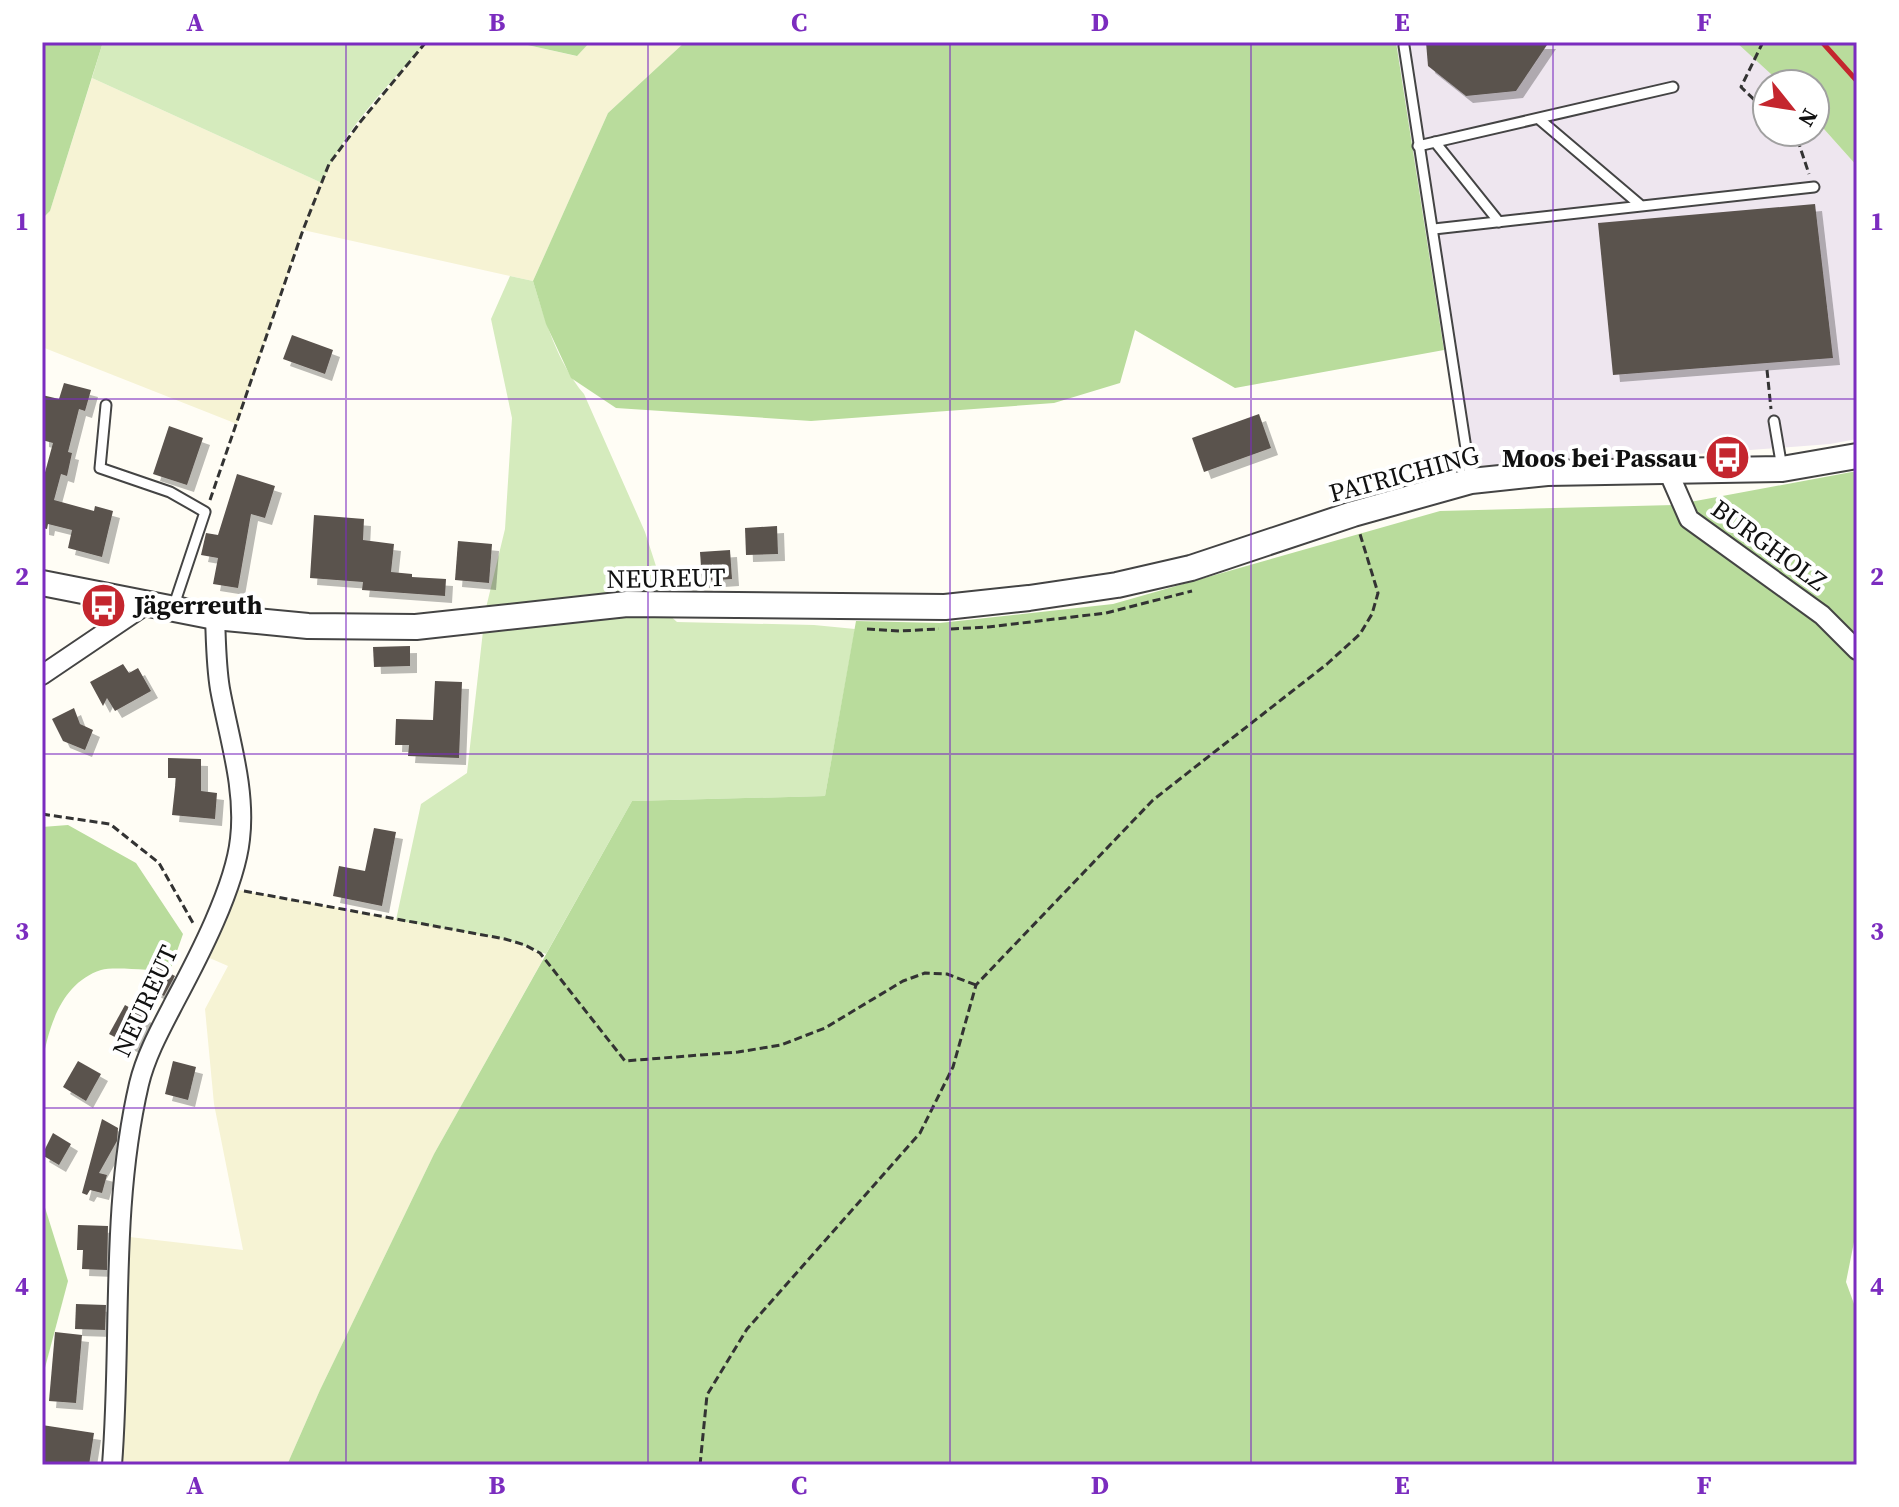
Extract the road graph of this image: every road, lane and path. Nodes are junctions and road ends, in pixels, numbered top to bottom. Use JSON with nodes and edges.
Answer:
{"nodes":[{"id":1,"x":426,"y":42,"type":"edge"},
{"id":2,"x":1763,"y":42,"type":"edge"},
{"id":3,"x":1404,"y":46,"type":"dead end"},
{"id":4,"x":1673,"y":87,"type":"dead end"},
{"id":5,"x":1751,"y":97,"type":"edge"},
{"id":6,"x":1539,"y":119,"type":"junction"},
{"id":7,"x":1435,"y":142,"type":"junction"},
{"id":8,"x":1418,"y":146,"type":"junction"},
{"id":9,"x":1800,"y":148,"type":"edge"},
{"id":10,"x":1814,"y":187,"type":"joint"},
{"id":11,"x":1639,"y":204,"type":"junction"},
{"id":12,"x":1499,"y":222,"type":"junction"},
{"id":13,"x":1434,"y":229,"type":"junction"},
{"id":14,"x":1767,"y":370,"type":"dead end"},
{"id":15,"x":106,"y":405,"type":"dead end"},
{"id":16,"x":1774,"y":421,"type":"joint"},
{"id":17,"x":1857,"y":456,"type":"edge"},
{"id":18,"x":1782,"y":469,"type":"junction"},
{"id":19,"x":1668,"y":471,"type":"junction"},
{"id":20,"x":1471,"y":481,"type":"junction"},
{"id":21,"x":205,"y":512,"type":"junction"},
{"id":22,"x":1353,"y":514,"type":"junction"},
{"id":23,"x":42,"y":583,"type":"edge"},
{"id":24,"x":1117,"y":585,"type":"joint"},
{"id":25,"x":147,"y":604,"type":"junction"},
{"id":26,"x":173,"y":609,"type":"junction"},
{"id":27,"x":215,"y":617,"type":"junction"},
{"id":28,"x":1857,"y":650,"type":"edge"},
{"id":29,"x":42,"y":675,"type":"edge"},
{"id":30,"x":42,"y":814,"type":"edge"},
{"id":31,"x":228,"y":888,"type":"junction"},
{"id":32,"x":203,"y":942,"type":"junction"},
{"id":33,"x":976,"y":985,"type":"junction"},
{"id":34,"x":112,"y":1465,"type":"edge"},
{"id":35,"x":700,"y":1465,"type":"edge"}],
"edges":[{"from":1,"to":21,"type":"path"},
{"from":2,"to":5,"type":"path"},
{"from":3,"to":8,"type":"lane"},
{"from":4,"to":6,"type":"lane"},
{"from":6,"to":7,"type":"lane"},
{"from":6,"to":11,"type":"lane"},
{"from":7,"to":8,"type":"lane"},
{"from":7,"to":12,"type":"lane"},
{"from":8,"to":13,"type":"lane"},
{"from":9,"to":10,"type":"path"},
{"from":10,"to":11,"type":"lane"},
{"from":11,"to":12,"type":"lane"},
{"from":12,"to":13,"type":"lane"},
{"from":13,"to":20,"type":"lane"},
{"from":14,"to":16,"type":"path"},
{"from":15,"to":21,"type":"lane"},
{"from":16,"to":18,"type":"lane"},
{"from":17,"to":18,"type":"street","name":"PATRICHING"},
{"from":18,"to":19,"type":"street","name":"PATRICHING"},
{"from":19,"to":20,"type":"street","name":"PATRICHING"},
{"from":19,"to":28,"type":"street","name":"BURGHOLZ"},
{"from":20,"to":22,"type":"street","name":"PATRICHING"},
{"from":21,"to":26,"type":"lane"},
{"from":22,"to":24,"type":"street","name":"PATRICHING"},
{"from":22,"to":33,"type":"path"},
{"from":23,"to":25,"type":"street","name":"NEUREUT"},
{"from":24,"to":27,"type":"street","name":"NEUREUT"},
{"from":25,"to":26,"type":"street","name":"NEUREUT"},
{"from":25,"to":29,"type":"street"},
{"from":26,"to":27,"type":"street","name":"NEUREUT"},
{"from":27,"to":31,"type":"street","name":"NEUREUT"},
{"from":30,"to":32,"type":"path"},
{"from":31,"to":32,"type":"street","name":"NEUREUT"},
{"from":31,"to":33,"type":"path"},
{"from":32,"to":34,"type":"street","name":"NEUREUT"},
{"from":33,"to":35,"type":"path"}]}
